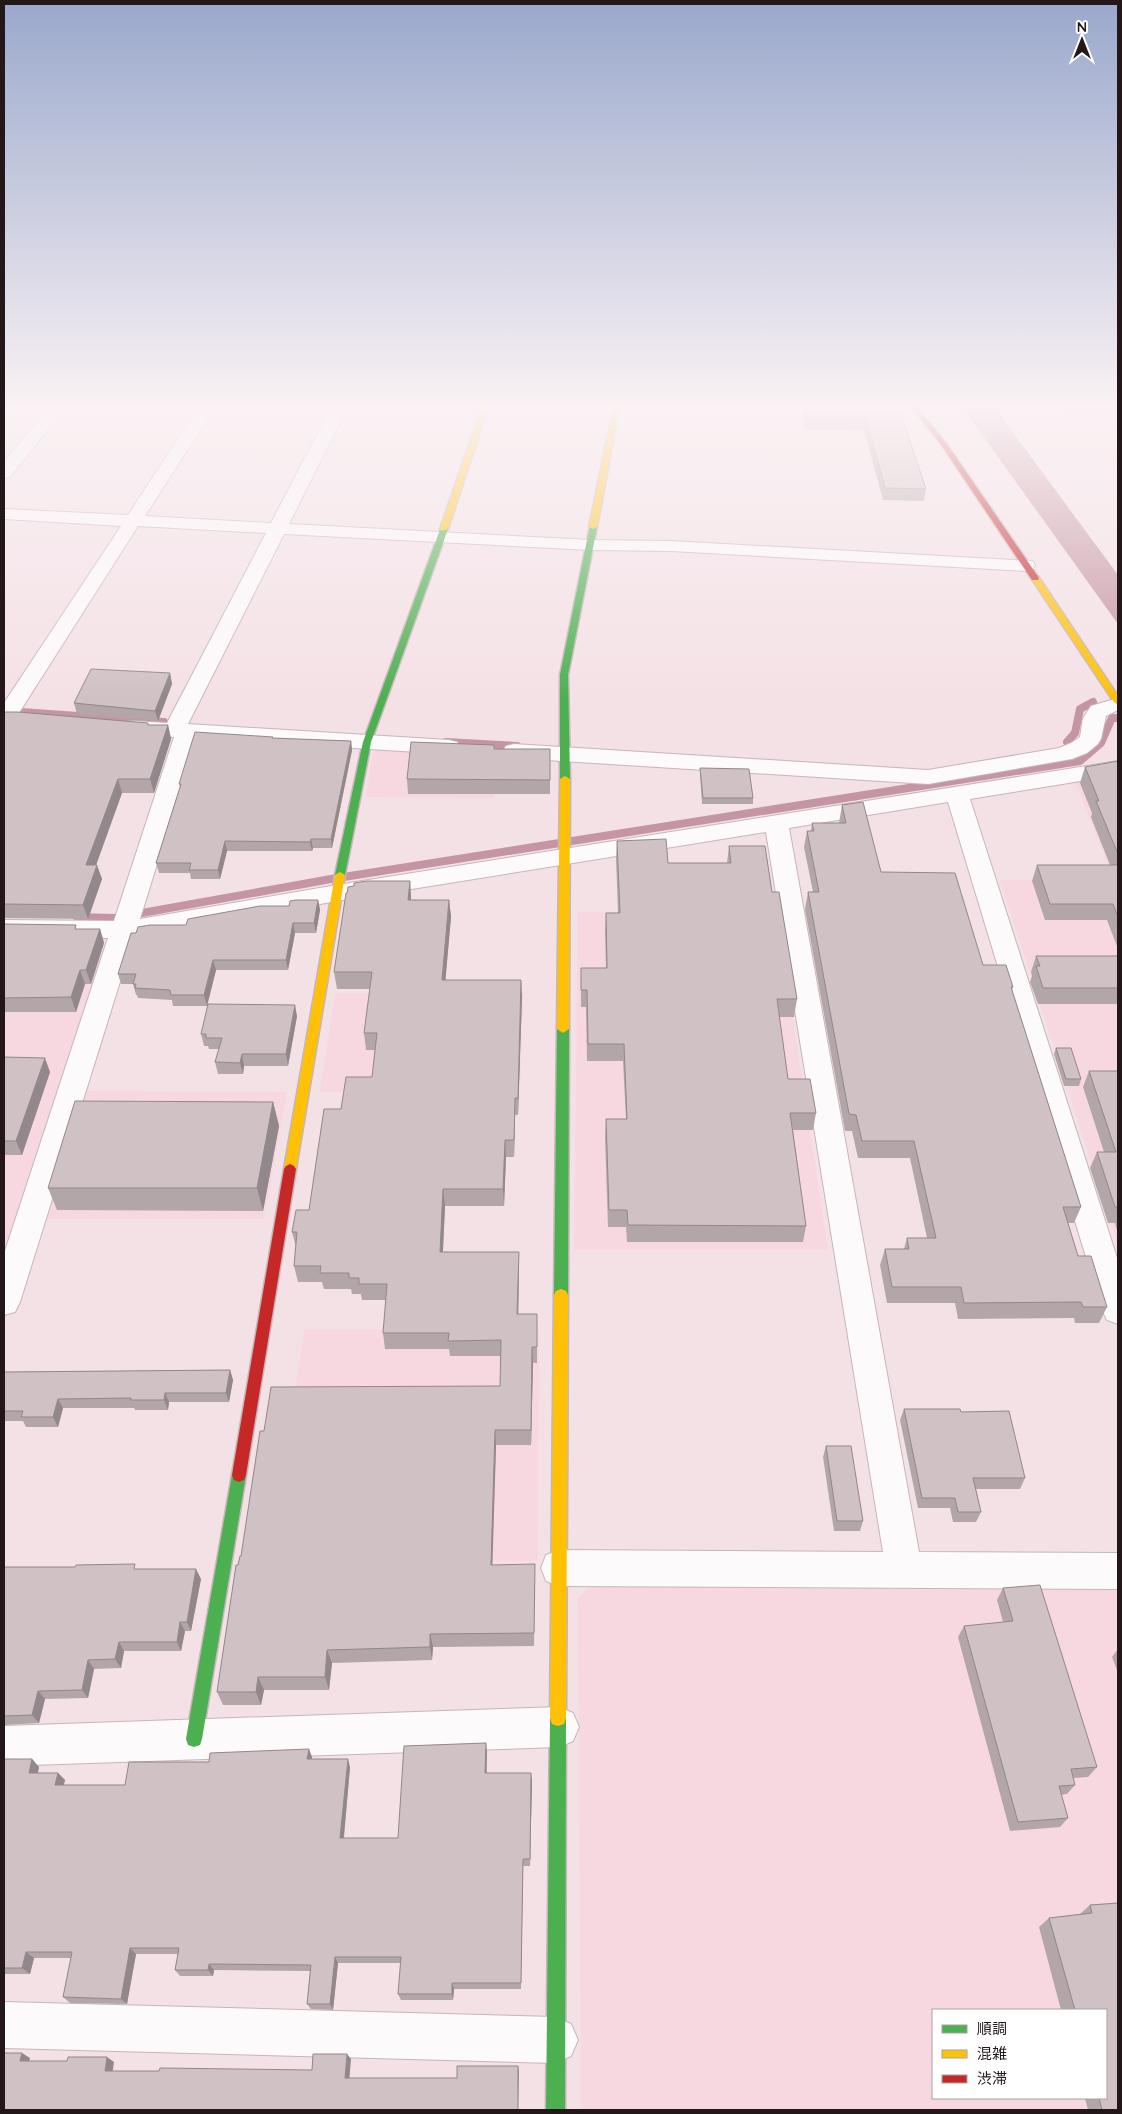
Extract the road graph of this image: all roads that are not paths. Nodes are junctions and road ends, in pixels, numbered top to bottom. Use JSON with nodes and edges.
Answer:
{"nodes":[{"id":1,"x":146,"y":503,"type":"edge"},
{"id":2,"x":291,"y":503,"type":"edge"},
{"id":3,"x":453,"y":503,"type":"edge"},
{"id":4,"x":598,"y":503,"type":"edge"},
{"id":5,"x":984,"y":503,"type":"edge"},
{"id":6,"x":4,"y":514,"type":"edge"},
{"id":7,"x":134,"y":521,"type":"junction"},
{"id":8,"x":278,"y":528,"type":"junction"},
{"id":9,"x":441,"y":537,"type":"junction"},
{"id":10,"x":590,"y":545,"type":"junction"},
{"id":11,"x":1026,"y":565,"type":"junction"},
{"id":12,"x":1118,"y":703,"type":"edge"},
{"id":13,"x":12,"y":717,"type":"edge"},
{"id":14,"x":115,"y":726,"type":"edge"},
{"id":15,"x":180,"y":731,"type":"junction"},
{"id":16,"x":367,"y":742,"type":"junction"},
{"id":17,"x":466,"y":748,"type":"edge"},
{"id":18,"x":496,"y":750,"type":"edge"},
{"id":19,"x":566,"y":754,"type":"junction"},
{"id":20,"x":1118,"y":768,"type":"edge"},
{"id":21,"x":958,"y":794,"type":"junction"},
{"id":22,"x":776,"y":823,"type":"junction"},
{"id":23,"x":564,"y":848,"type":"junction"},
{"id":24,"x":339,"y":884,"type":"junction"},
{"id":25,"x":126,"y":920,"type":"junction"},
{"id":26,"x":4,"y":928,"type":"edge"},
{"id":27,"x":4,"y":1302,"type":"edge"},
{"id":28,"x":1118,"y":1310,"type":"edge"},
{"id":29,"x":559,"y":1568,"type":"junction"},
{"id":30,"x":904,"y":1569,"type":"junction"},
{"id":31,"x":1118,"y":1571,"type":"edge"},
{"id":32,"x":559,"y":1728,"type":"junction"},
{"id":33,"x":194,"y":1739,"type":"junction"},
{"id":34,"x":4,"y":1746,"type":"edge"},
{"id":35,"x":4,"y":2025,"type":"edge"},
{"id":36,"x":555,"y":2040,"type":"junction"},
{"id":37,"x":555,"y":2110,"type":"edge"}],
"edges":[{"from":1,"to":7,"type":"street"},
{"from":2,"to":8,"type":"street"},
{"from":3,"to":9,"type":"street"},
{"from":4,"to":10,"type":"street"},
{"from":5,"to":11,"type":"street"},
{"from":6,"to":7,"type":"street"},
{"from":7,"to":8,"type":"street"},
{"from":7,"to":13,"type":"street"},
{"from":8,"to":9,"type":"street"},
{"from":8,"to":15,"type":"street"},
{"from":9,"to":10,"type":"street"},
{"from":9,"to":16,"type":"street"},
{"from":10,"to":11,"type":"street"},
{"from":10,"to":19,"type":"street"},
{"from":11,"to":12,"type":"street"},
{"from":12,"to":19,"type":"street"},
{"from":14,"to":15,"type":"street"},
{"from":15,"to":16,"type":"street"},
{"from":15,"to":25,"type":"street"},
{"from":16,"to":17,"type":"street"},
{"from":16,"to":24,"type":"street"},
{"from":18,"to":19,"type":"street"},
{"from":19,"to":23,"type":"street"},
{"from":20,"to":21,"type":"street"},
{"from":21,"to":22,"type":"street"},
{"from":21,"to":28,"type":"street"},
{"from":22,"to":23,"type":"street"},
{"from":22,"to":30,"type":"street"},
{"from":23,"to":24,"type":"street"},
{"from":23,"to":29,"type":"street"},
{"from":24,"to":25,"type":"street"},
{"from":24,"to":33,"type":"street"},
{"from":25,"to":26,"type":"street"},
{"from":25,"to":27,"type":"street"},
{"from":29,"to":30,"type":"street"},
{"from":29,"to":32,"type":"street"},
{"from":30,"to":31,"type":"street"},
{"from":32,"to":33,"type":"street"},
{"from":32,"to":36,"type":"street"},
{"from":33,"to":34,"type":"street"},
{"from":35,"to":36,"type":"street"},
{"from":36,"to":37,"type":"street"}]}
